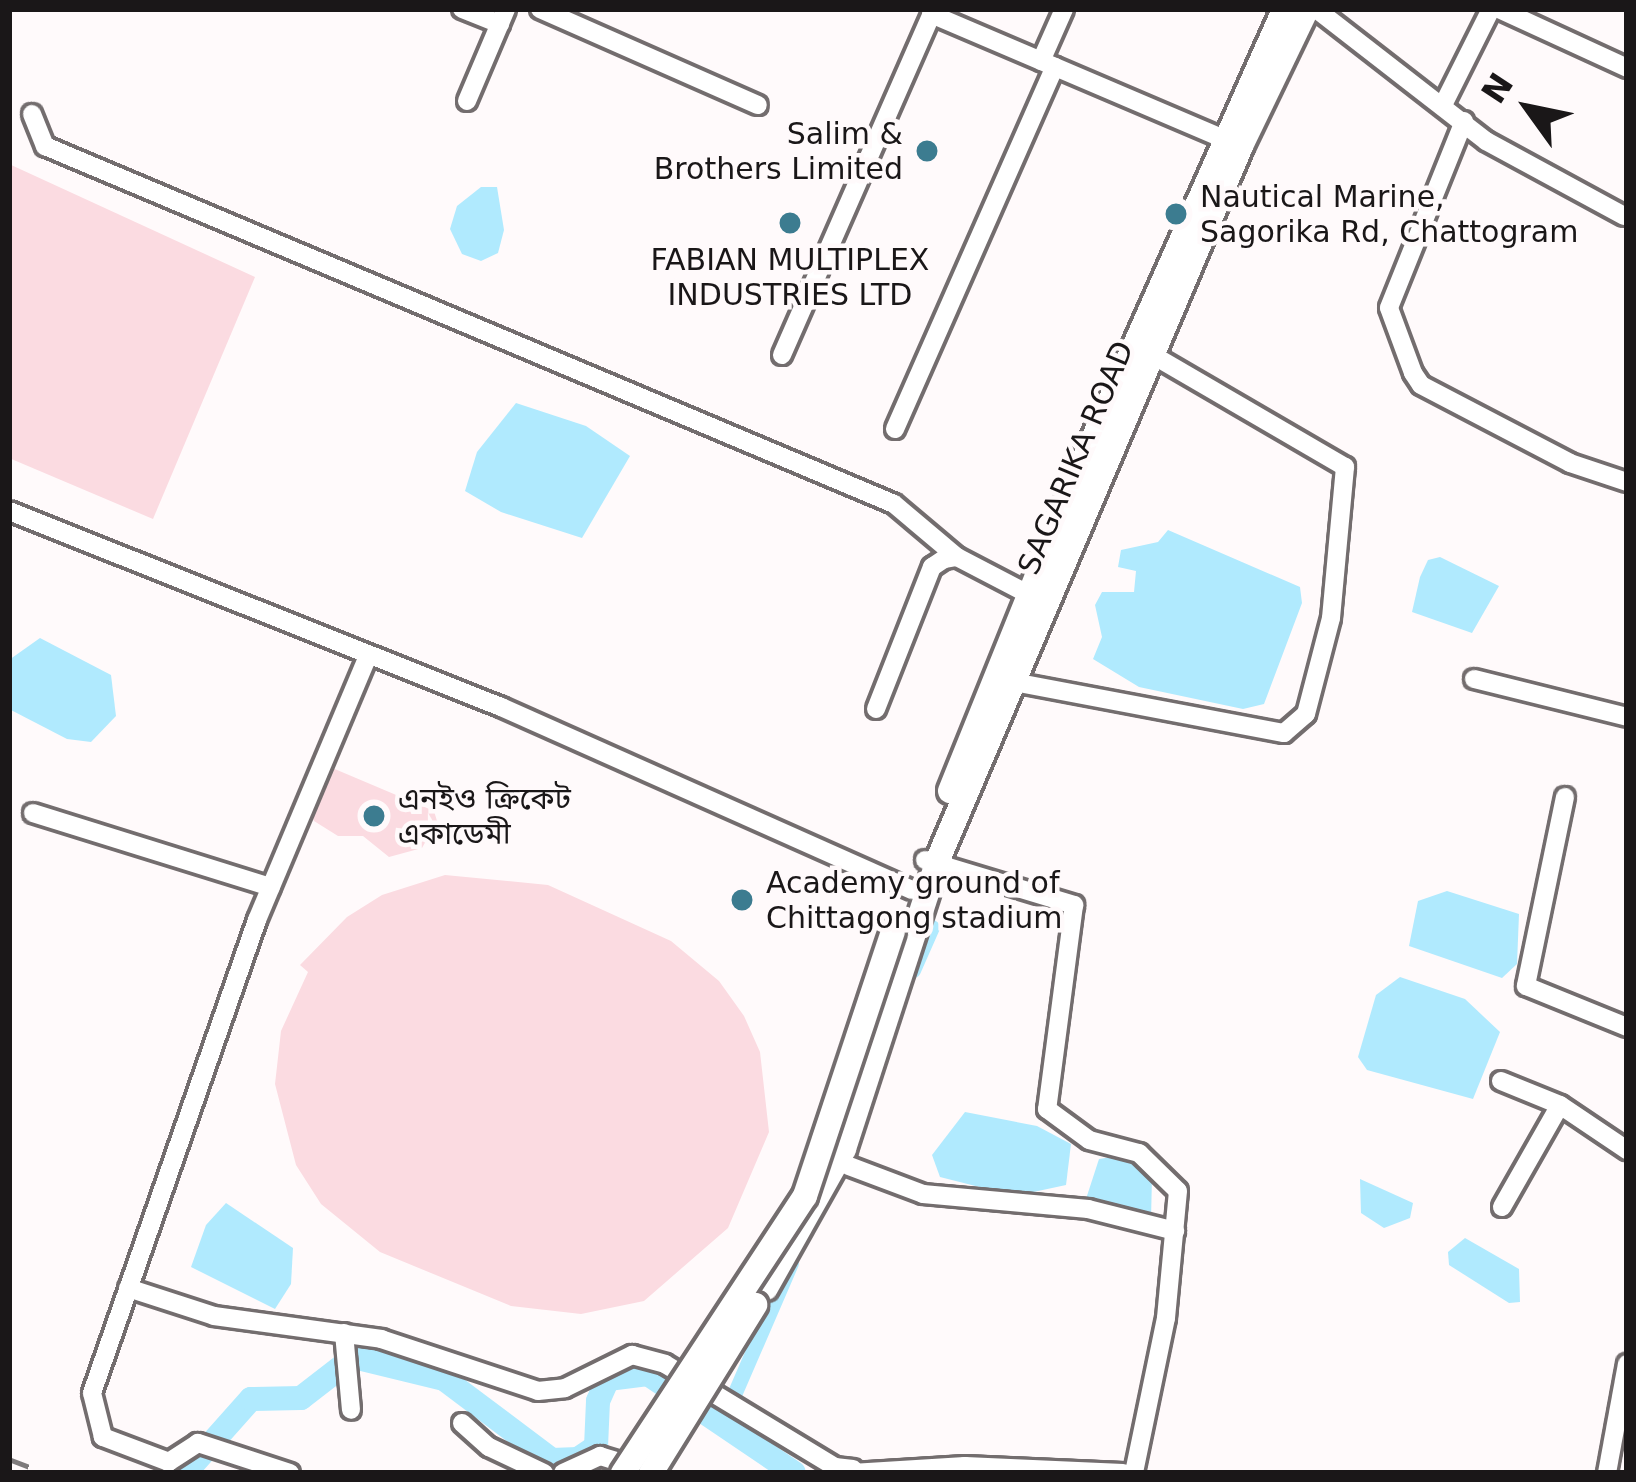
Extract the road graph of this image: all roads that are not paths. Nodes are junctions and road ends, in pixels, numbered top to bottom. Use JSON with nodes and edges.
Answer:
{"nodes":[{"id":1,"x":463,"y":9,"type":"edge"},
{"id":2,"x":540,"y":9,"type":"edge"},
{"id":3,"x":1064,"y":9,"type":"edge"},
{"id":4,"x":1284,"y":9,"type":"edge"},
{"id":5,"x":1311,"y":9,"type":"edge"},
{"id":6,"x":1495,"y":9,"type":"edge"},
{"id":7,"x":933,"y":12,"type":"edge"},
{"id":8,"x":503,"y":17,"type":"edge"},
{"id":9,"x":1048,"y":64,"type":"junction"},
{"id":10,"x":1627,"y":68,"type":"edge"},
{"id":11,"x":467,"y":101,"type":"dead end"},
{"id":12,"x":1443,"y":104,"type":"junction"},
{"id":13,"x":758,"y":105,"type":"dead end"},
{"id":14,"x":32,"y":114,"type":"dead end"},
{"id":15,"x":1464,"y":121,"type":"junction"},
{"id":16,"x":1233,"y":142,"type":"junction"},
{"id":17,"x":1624,"y":217,"type":"edge"},
{"id":18,"x":1143,"y":350,"type":"junction"},
{"id":19,"x":782,"y":355,"type":"dead end"},
{"id":20,"x":895,"y":429,"type":"dead end"},
{"id":21,"x":1627,"y":482,"type":"edge"},
{"id":22,"x":9,"y":511,"type":"edge"},
{"id":23,"x":957,"y":557,"type":"junction"},
{"id":24,"x":1038,"y":597,"type":"junction"},
{"id":25,"x":368,"y":656,"type":"junction"},
{"id":26,"x":1474,"y":679,"type":"dead end"},
{"id":27,"x":1003,"y":681,"type":"junction"},
{"id":28,"x":876,"y":709,"type":"dead end"},
{"id":29,"x":1627,"y":717,"type":"edge"},
{"id":30,"x":1564,"y":797,"type":"dead end"},
{"id":31,"x":33,"y":813,"type":"dead end"},
{"id":32,"x":931,"y":861,"type":"junction"},
{"id":33,"x":271,"y":887,"type":"junction"},
{"id":34,"x":912,"y":890,"type":"junction"},
{"id":35,"x":901,"y":933,"type":"junction"},
{"id":36,"x":1627,"y":1027,"type":"edge"},
{"id":37,"x":1501,"y":1082,"type":"dead end"},
{"id":38,"x":1560,"y":1105,"type":"junction"},
{"id":39,"x":1627,"y":1150,"type":"edge"},
{"id":40,"x":849,"y":1166,"type":"dead end"},
{"id":41,"x":1502,"y":1207,"type":"dead end"},
{"id":42,"x":1175,"y":1231,"type":"junction"},
{"id":43,"x":128,"y":1288,"type":"junction"},
{"id":44,"x":344,"y":1334,"type":"junction"},
{"id":45,"x":1626,"y":1373,"type":"edge"},
{"id":46,"x":351,"y":1410,"type":"dead end"},
{"id":47,"x":462,"y":1423,"type":"dead end"},
{"id":48,"x":853,"y":1471,"type":"edge"},
{"id":49,"x":290,"y":1473,"type":"edge"},
{"id":50,"x":544,"y":1473,"type":"edge"},
{"id":51,"x":562,"y":1473,"type":"edge"},
{"id":52,"x":623,"y":1473,"type":"edge"},
{"id":53,"x":655,"y":1473,"type":"edge"},
{"id":54,"x":1123,"y":1473,"type":"edge"},
{"id":55,"x":1134,"y":1473,"type":"edge"},
{"id":56,"x":1606,"y":1473,"type":"edge"}],
"edges":[{"from":1,"to":8,"type":"street"},
{"from":2,"to":13,"type":"street"},
{"from":3,"to":9,"type":"street"},
{"from":4,"to":16,"type":"main road","name":"SAGARIKA ROAD"},
{"from":5,"to":12,"type":"street"},
{"from":5,"to":16,"type":"main road","name":"SAGARIKA ROAD"},
{"from":6,"to":10,"type":"street"},
{"from":6,"to":12,"type":"street"},
{"from":7,"to":9,"type":"street"},
{"from":7,"to":19,"type":"street"},
{"from":8,"to":11,"type":"street"},
{"from":9,"to":16,"type":"street"},
{"from":9,"to":20,"type":"street"},
{"from":12,"to":15,"type":"street"},
{"from":14,"to":23,"type":"street"},
{"from":15,"to":17,"type":"street"},
{"from":15,"to":21,"type":"street"},
{"from":16,"to":18,"type":"main road","name":"SAGARIKA ROAD"},
{"from":18,"to":24,"type":"main road","name":"SAGARIKA ROAD"},
{"from":18,"to":27,"type":"street"},
{"from":22,"to":25,"type":"street"},
{"from":23,"to":24,"type":"street"},
{"from":23,"to":28,"type":"street"},
{"from":24,"to":27,"type":"main road","name":"SAGARIKA ROAD"},
{"from":25,"to":33,"type":"street"},
{"from":25,"to":34,"type":"street"},
{"from":26,"to":29,"type":"street"},
{"from":27,"to":32,"type":"main road","name":"SAGARIKA ROAD"},
{"from":30,"to":36,"type":"street"},
{"from":31,"to":33,"type":"street"},
{"from":32,"to":34,"type":"main road","name":"SAGARIKA ROAD"},
{"from":32,"to":35,"type":"main road","name":"SAGARIKA ROAD"},
{"from":32,"to":42,"type":"street"},
{"from":33,"to":43,"type":"street"},
{"from":34,"to":35,"type":"main road","name":"SAGARIKA ROAD"},
{"from":35,"to":52,"type":"main road","bridge":true},
{"from":35,"to":53,"type":"main road","bridge":true},
{"from":37,"to":38,"type":"street"},
{"from":38,"to":39,"type":"street"},
{"from":38,"to":41,"type":"street"},
{"from":40,"to":42,"type":"street"},
{"from":42,"to":55,"type":"street"},
{"from":43,"to":44,"type":"street"},
{"from":43,"to":49,"type":"street"},
{"from":44,"to":46,"type":"street"},
{"from":44,"to":48,"type":"street"},
{"from":45,"to":56,"type":"street"},
{"from":47,"to":50,"type":"street"},
{"from":48,"to":54,"type":"street"},
{"from":51,"to":53,"type":"street"}]}
